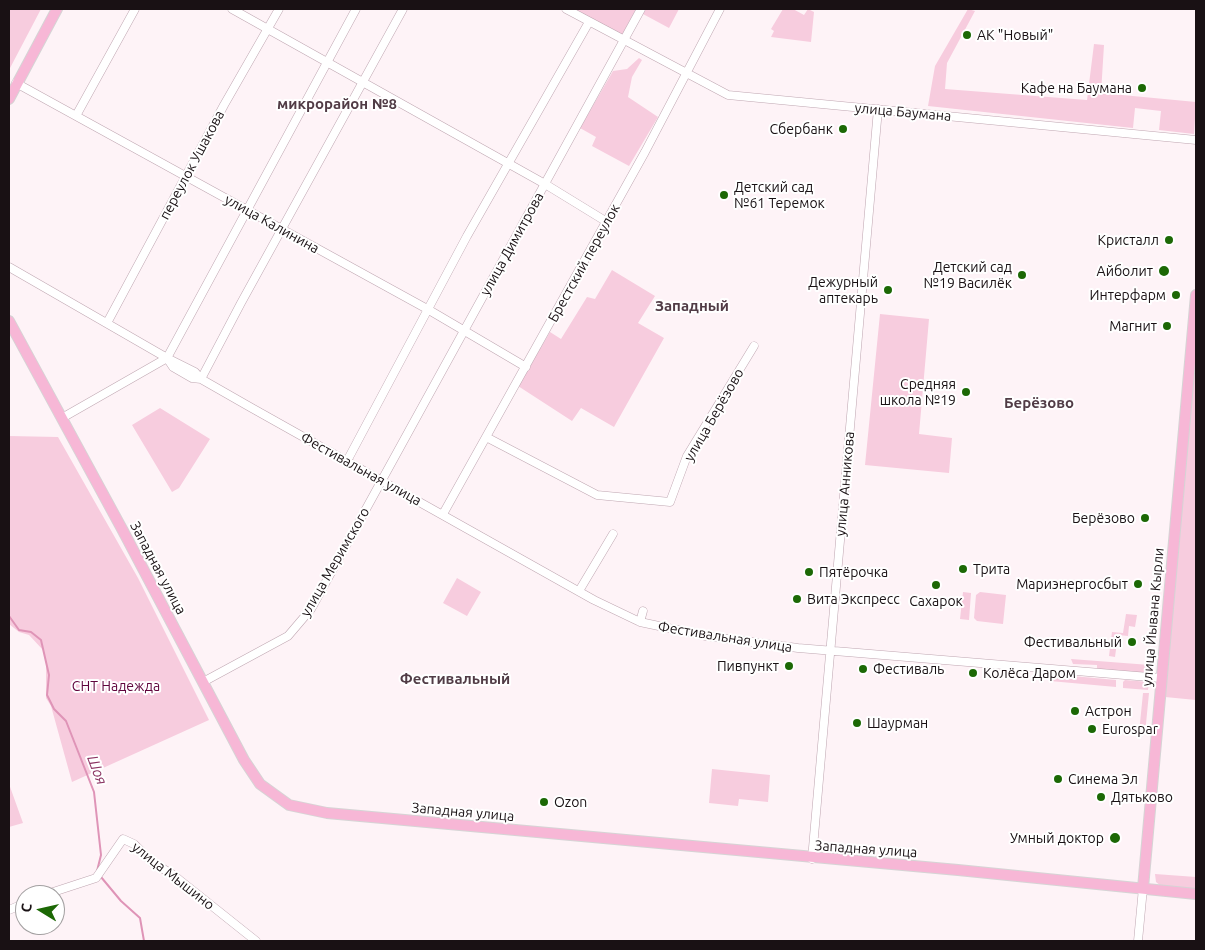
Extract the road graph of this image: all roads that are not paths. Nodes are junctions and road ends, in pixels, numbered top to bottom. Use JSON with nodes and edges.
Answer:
{"nodes":[{"id":1,"x":57,"y":9,"type":"edge"},
{"id":2,"x":135,"y":9,"type":"edge"},
{"id":3,"x":232,"y":9,"type":"edge"},
{"id":4,"x":279,"y":9,"type":"edge"},
{"id":5,"x":356,"y":9,"type":"edge"},
{"id":6,"x":403,"y":9,"type":"edge"},
{"id":7,"x":566,"y":9,"type":"edge"},
{"id":8,"x":641,"y":9,"type":"edge"},
{"id":9,"x":720,"y":9,"type":"edge"},
{"id":10,"x":589,"y":22,"type":"junction"},
{"id":11,"x":268,"y":29,"type":"junction"},
{"id":12,"x":624,"y":41,"type":"junction"},
{"id":13,"x":327,"y":61,"type":"junction"},
{"id":14,"x":686,"y":74,"type":"junction"},
{"id":15,"x":363,"y":81,"type":"junction"},
{"id":16,"x":16,"y":83,"type":"junction"},
{"id":17,"x":9,"y":100,"type":"edge"},
{"id":18,"x":878,"y":109,"type":"junction"},
{"id":19,"x":77,"y":114,"type":"junction"},
{"id":20,"x":1196,"y":140,"type":"edge"},
{"id":21,"x":509,"y":164,"type":"junction"},
{"id":22,"x":188,"y":176,"type":"junction"},
{"id":23,"x":545,"y":184,"type":"junction"},
{"id":24,"x":249,"y":211,"type":"junction"},
{"id":25,"x":607,"y":222,"type":"junction"},
{"id":26,"x":281,"y":229,"type":"junction"},
{"id":27,"x":9,"y":267,"type":"edge"},
{"id":28,"x":1196,"y":295,"type":"edge"},
{"id":29,"x":428,"y":310,"type":"junction"},
{"id":30,"x":9,"y":321,"type":"edge"},
{"id":31,"x":107,"y":322,"type":"junction"},
{"id":32,"x":465,"y":331,"type":"junction"},
{"id":33,"x":754,"y":346,"type":"dead end"},
{"id":34,"x":167,"y":358,"type":"junction"},
{"id":35,"x":526,"y":367,"type":"junction"},
{"id":36,"x":201,"y":379,"type":"junction"},
{"id":37,"x":62,"y":418,"type":"junction"},
{"id":38,"x":488,"y":438,"type":"junction"},
{"id":39,"x":347,"y":461,"type":"junction"},
{"id":40,"x":382,"y":480,"type":"junction"},
{"id":41,"x":444,"y":514,"type":"junction"},
{"id":42,"x":613,"y":534,"type":"dead end"},
{"id":43,"x":579,"y":591,"type":"junction"},
{"id":44,"x":643,"y":612,"type":"dead end"},
{"id":45,"x":640,"y":622,"type":"junction"},
{"id":46,"x":830,"y":651,"type":"junction"},
{"id":47,"x":1161,"y":678,"type":"junction"},
{"id":48,"x":203,"y":682,"type":"junction"},
{"id":49,"x":812,"y":859,"type":"junction"},
{"id":50,"x":65,"y":888,"type":"edge"},
{"id":51,"x":1143,"y":888,"type":"junction"},
{"id":52,"x":1196,"y":894,"type":"edge"},
{"id":53,"x":256,"y":941,"type":"edge"},
{"id":54,"x":1138,"y":941,"type":"edge"}],
"edges":[{"from":1,"to":16,"type":"main road"},
{"from":2,"to":19,"type":"street"},
{"from":3,"to":11,"type":"street"},
{"from":4,"to":11,"type":"street","name":"переулок Ушакова"},
{"from":5,"to":13,"type":"street"},
{"from":6,"to":15,"type":"street"},
{"from":7,"to":10,"type":"street","name":"улица Баумана"},
{"from":8,"to":12,"type":"street","name":"улица Димитрова"},
{"from":9,"to":14,"type":"street","name":"Брестский переулок"},
{"from":10,"to":12,"type":"street","name":"улица Баумана"},
{"from":10,"to":21,"type":"street"},
{"from":11,"to":13,"type":"street"},
{"from":11,"to":22,"type":"street","name":"переулок Ушакова"},
{"from":12,"to":14,"type":"street","name":"улица Баумана"},
{"from":12,"to":23,"type":"street","name":"улица Димитрова"},
{"from":13,"to":15,"type":"street"},
{"from":13,"to":24,"type":"street"},
{"from":14,"to":18,"type":"street","name":"улица Баумана"},
{"from":14,"to":25,"type":"street","name":"Брестский переулок"},
{"from":15,"to":21,"type":"street"},
{"from":15,"to":26,"type":"street"},
{"from":16,"to":17,"type":"main road"},
{"from":16,"to":19,"type":"street","name":"улица Калинина"},
{"from":18,"to":20,"type":"street","name":"улица Баумана"},
{"from":18,"to":46,"type":"street","name":"улица Анникова"},
{"from":19,"to":22,"type":"street","name":"улица Калинина"},
{"from":21,"to":23,"type":"street"},
{"from":21,"to":29,"type":"street"},
{"from":22,"to":24,"type":"street","name":"улица Калинина"},
{"from":22,"to":31,"type":"street","name":"переулок Ушакова"},
{"from":23,"to":25,"type":"street"},
{"from":23,"to":32,"type":"street","name":"улица Димитрова"},
{"from":24,"to":26,"type":"street","name":"улица Калинина"},
{"from":24,"to":34,"type":"street"},
{"from":25,"to":35,"type":"street","name":"Брестский переулок"},
{"from":26,"to":29,"type":"street","name":"улица Калинина"},
{"from":26,"to":36,"type":"street"},
{"from":27,"to":31,"type":"street","name":"Фестивальная улица"},
{"from":28,"to":47,"type":"main road","name":"улица Йывана Кырли"},
{"from":29,"to":32,"type":"street","name":"улица Калинина"},
{"from":29,"to":39,"type":"street"},
{"from":30,"to":37,"type":"main road","name":"Западная улица"},
{"from":31,"to":34,"type":"street","name":"Фестивальная улица"},
{"from":32,"to":35,"type":"street","name":"улица Калинина"},
{"from":32,"to":40,"type":"street","name":"улица Димитрова"},
{"from":33,"to":38,"type":"street","name":"улица Берёзово"},
{"from":34,"to":36,"type":"street","name":"Фестивальная улица"},
{"from":34,"to":37,"type":"street"},
{"from":35,"to":38,"type":"street","name":"Брестский переулок"},
{"from":36,"to":39,"type":"street","name":"Фестивальная улица"},
{"from":37,"to":48,"type":"main road","name":"Западная улица"},
{"from":38,"to":41,"type":"street","name":"Брестский переулок"},
{"from":39,"to":40,"type":"street","name":"Фестивальная улица"},
{"from":40,"to":41,"type":"street","name":"Фестивальная улица"},
{"from":40,"to":48,"type":"street","name":"улица Меримского"},
{"from":41,"to":43,"type":"street","name":"Фестивальная улица"},
{"from":42,"to":43,"type":"street"},
{"from":43,"to":45,"type":"street","name":"Фестивальная улица"},
{"from":44,"to":45,"type":"street"},
{"from":45,"to":46,"type":"street","name":"Фестивальная улица"},
{"from":46,"to":47,"type":"street","name":"Фестивальная улица"},
{"from":46,"to":49,"type":"street","name":"улица Анникова"},
{"from":47,"to":51,"type":"main road","name":"улица Йывана Кырли"},
{"from":48,"to":49,"type":"main road","name":"Западная улица"},
{"from":49,"to":51,"type":"main road","name":"Западная улица"},
{"from":50,"to":53,"type":"street","name":"улица Мышино"},
{"from":51,"to":52,"type":"main road","name":"Западная улица"},
{"from":51,"to":54,"type":"street","name":"улица Йывана Кырли"}]}
